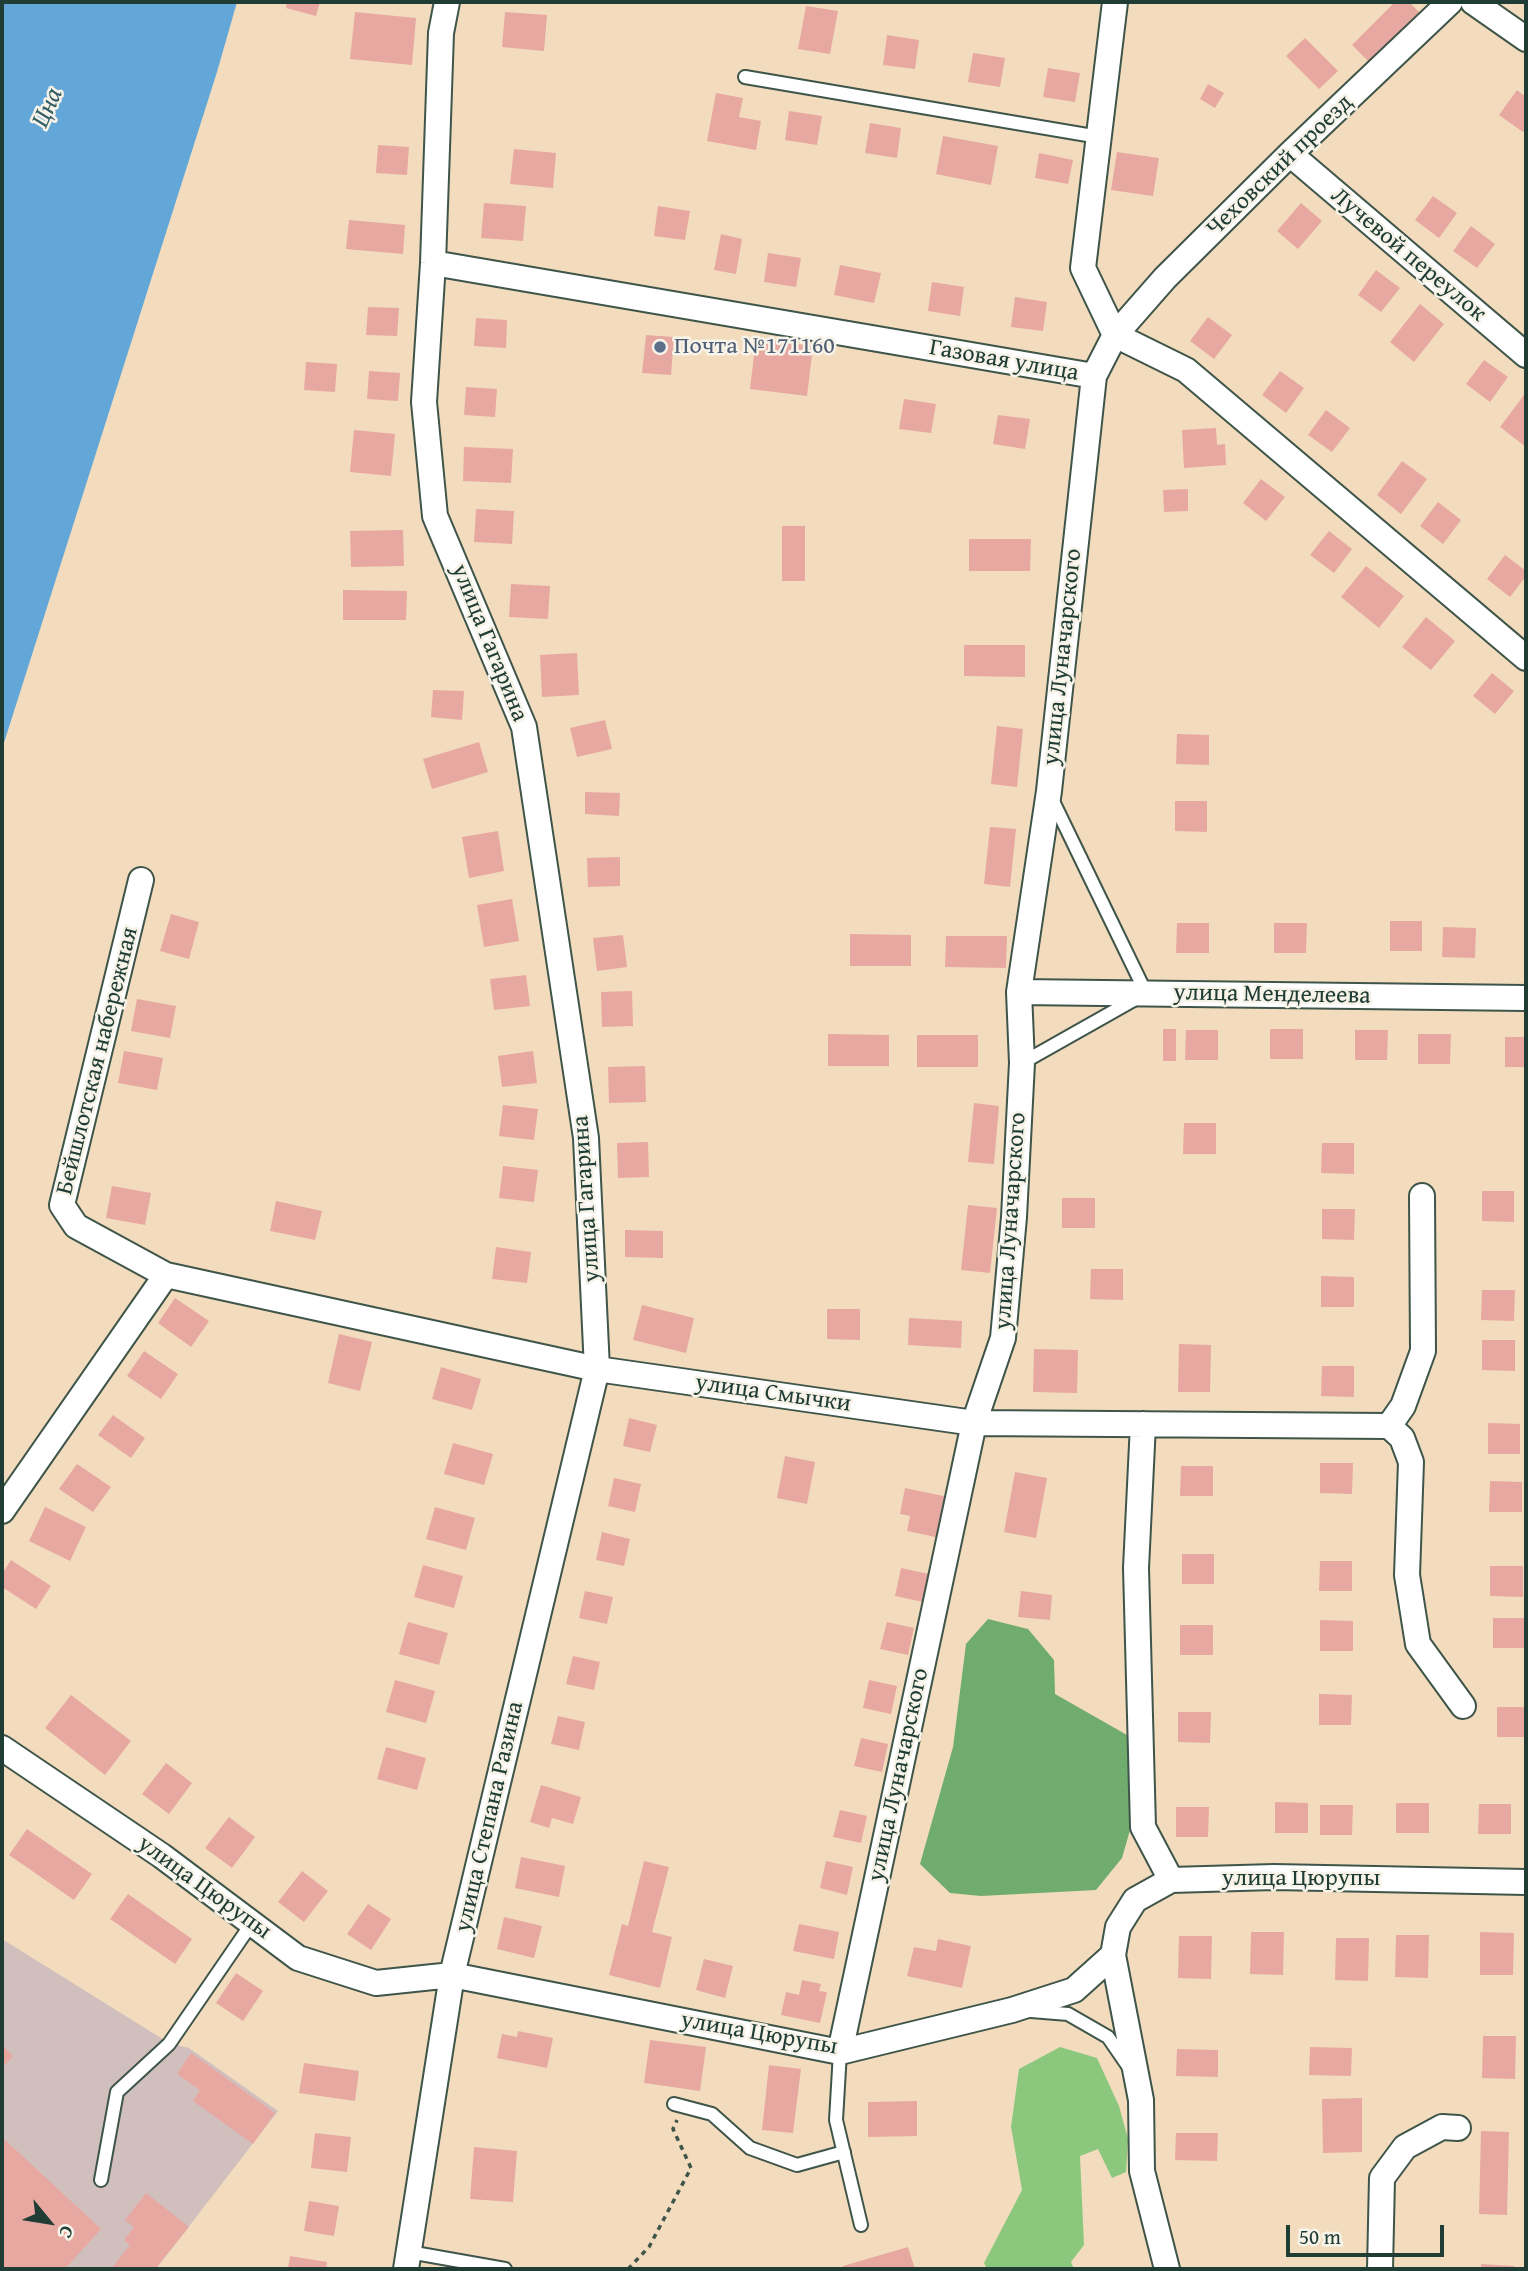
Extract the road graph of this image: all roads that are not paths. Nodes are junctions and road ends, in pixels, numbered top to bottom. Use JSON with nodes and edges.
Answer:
{"nodes":[{"id":1,"x":447,"y":2,"type":"edge"},
{"id":2,"x":1115,"y":2,"type":"edge"},
{"id":3,"x":1450,"y":2,"type":"edge"},
{"id":4,"x":1473,"y":2,"type":"edge"},
{"id":5,"x":1526,"y":39,"type":"edge"},
{"id":6,"x":745,"y":77,"type":"dead end"},
{"id":7,"x":1099,"y":136,"type":"junction"},
{"id":8,"x":1290,"y":155,"type":"junction"},
{"id":9,"x":433,"y":263,"type":"junction"},
{"id":10,"x":1115,"y":335,"type":"junction"},
{"id":11,"x":1526,"y":355,"type":"edge"},
{"id":12,"x":1094,"y":376,"type":"junction"},
{"id":13,"x":1526,"y":659,"type":"edge"},
{"id":14,"x":1049,"y":791,"type":"junction"},
{"id":15,"x":141,"y":880,"type":"dead end"},
{"id":16,"x":1019,"y":992,"type":"junction"},
{"id":17,"x":1146,"y":993,"type":"junction"},
{"id":18,"x":1526,"y":998,"type":"edge"},
{"id":19,"x":1023,"y":1063,"type":"junction"},
{"id":20,"x":1422,"y":1196,"type":"dead end"},
{"id":21,"x":166,"y":1275,"type":"junction"},
{"id":22,"x":597,"y":1369,"type":"junction"},
{"id":23,"x":974,"y":1423,"type":"junction"},
{"id":24,"x":1143,"y":1424,"type":"junction"},
{"id":25,"x":1389,"y":1426,"type":"junction"},
{"id":26,"x":2,"y":1511,"type":"edge"},
{"id":27,"x":1463,"y":1706,"type":"dead end"},
{"id":28,"x":2,"y":1748,"type":"edge"},
{"id":29,"x":1171,"y":1880,"type":"junction"},
{"id":30,"x":1526,"y":1882,"type":"edge"},
{"id":31,"x":252,"y":1923,"type":"junction"},
{"id":32,"x":1113,"y":1955,"type":"junction"},
{"id":33,"x":452,"y":1975,"type":"junction"},
{"id":34,"x":1012,"y":2010,"type":"junction"},
{"id":35,"x":840,"y":2052,"type":"junction"},
{"id":36,"x":1137,"y":2077,"type":"junction"},
{"id":37,"x":678,"y":2105,"type":"road end"},
{"id":38,"x":1458,"y":2128,"type":"dead end"},
{"id":39,"x":844,"y":2152,"type":"junction"},
{"id":40,"x":101,"y":2180,"type":"dead end"},
{"id":41,"x":861,"y":2225,"type":"dead end"},
{"id":42,"x":407,"y":2260,"type":"edge"},
{"id":43,"x":503,"y":2269,"type":"edge"},
{"id":44,"x":1167,"y":2269,"type":"edge"},
{"id":45,"x":1380,"y":2269,"type":"edge"}],
"edges":[{"from":1,"to":9,"type":"street","name":"улица Гагарина"},
{"from":2,"to":7,"type":"street"},
{"from":3,"to":8,"type":"street","name":"Чеховский проезд"},
{"from":4,"to":5,"type":"street"},
{"from":6,"to":7,"type":"lane"},
{"from":7,"to":10,"type":"street"},
{"from":8,"to":10,"type":"street","name":"Чеховский проезд"},
{"from":8,"to":11,"type":"street","name":"Лучевой переулок"},
{"from":9,"to":12,"type":"street","name":"Газовая улица"},
{"from":9,"to":22,"type":"street","name":"улица Гагарина"},
{"from":10,"to":12,"type":"street","name":"Газовая улица"},
{"from":10,"to":13,"type":"street"},
{"from":12,"to":14,"type":"street","name":"улица Луначарского"},
{"from":14,"to":16,"type":"street","name":"улица Луначарского"},
{"from":14,"to":17,"type":"lane"},
{"from":15,"to":21,"type":"street","name":"Бейшлотская набережная"},
{"from":16,"to":17,"type":"street","name":"улица Менделеева"},
{"from":16,"to":19,"type":"street","name":"улица Луначарского"},
{"from":17,"to":18,"type":"street","name":"улица Менделеева"},
{"from":17,"to":19,"type":"lane"},
{"from":19,"to":23,"type":"street","name":"улица Луначарского"},
{"from":20,"to":25,"type":"street"},
{"from":21,"to":22,"type":"street","name":"улица Смычки"},
{"from":21,"to":26,"type":"street"},
{"from":22,"to":23,"type":"street","name":"улица Смычки"},
{"from":22,"to":33,"type":"street","name":"улица Степана Разина"},
{"from":23,"to":24,"type":"street","name":"улица Смычки"},
{"from":23,"to":35,"type":"street","name":"улица Луначарского"},
{"from":24,"to":25,"type":"street","name":"улица Смычки"},
{"from":24,"to":29,"type":"street"},
{"from":25,"to":27,"type":"street"},
{"from":28,"to":31,"type":"street","name":"улица Цюрупы"},
{"from":29,"to":30,"type":"street","name":"улица Цюрупы"},
{"from":29,"to":32,"type":"street","name":"улица Цюрупы"},
{"from":31,"to":33,"type":"street","name":"улица Цюрупы"},
{"from":31,"to":40,"type":"lane"},
{"from":32,"to":34,"type":"street","name":"улица Цюрупы"},
{"from":32,"to":36,"type":"street"},
{"from":33,"to":35,"type":"street","name":"улица Цюрупы"},
{"from":33,"to":42,"type":"street","name":"улица Степана Разина"},
{"from":34,"to":35,"type":"street","name":"улица Цюрупы"},
{"from":34,"to":36,"type":"lane"},
{"from":35,"to":39,"type":"lane"},
{"from":36,"to":44,"type":"street"},
{"from":37,"to":39,"type":"lane"},
{"from":38,"to":45,"type":"street"},
{"from":39,"to":41,"type":"lane"},
{"from":42,"to":43,"type":"lane"}]}
